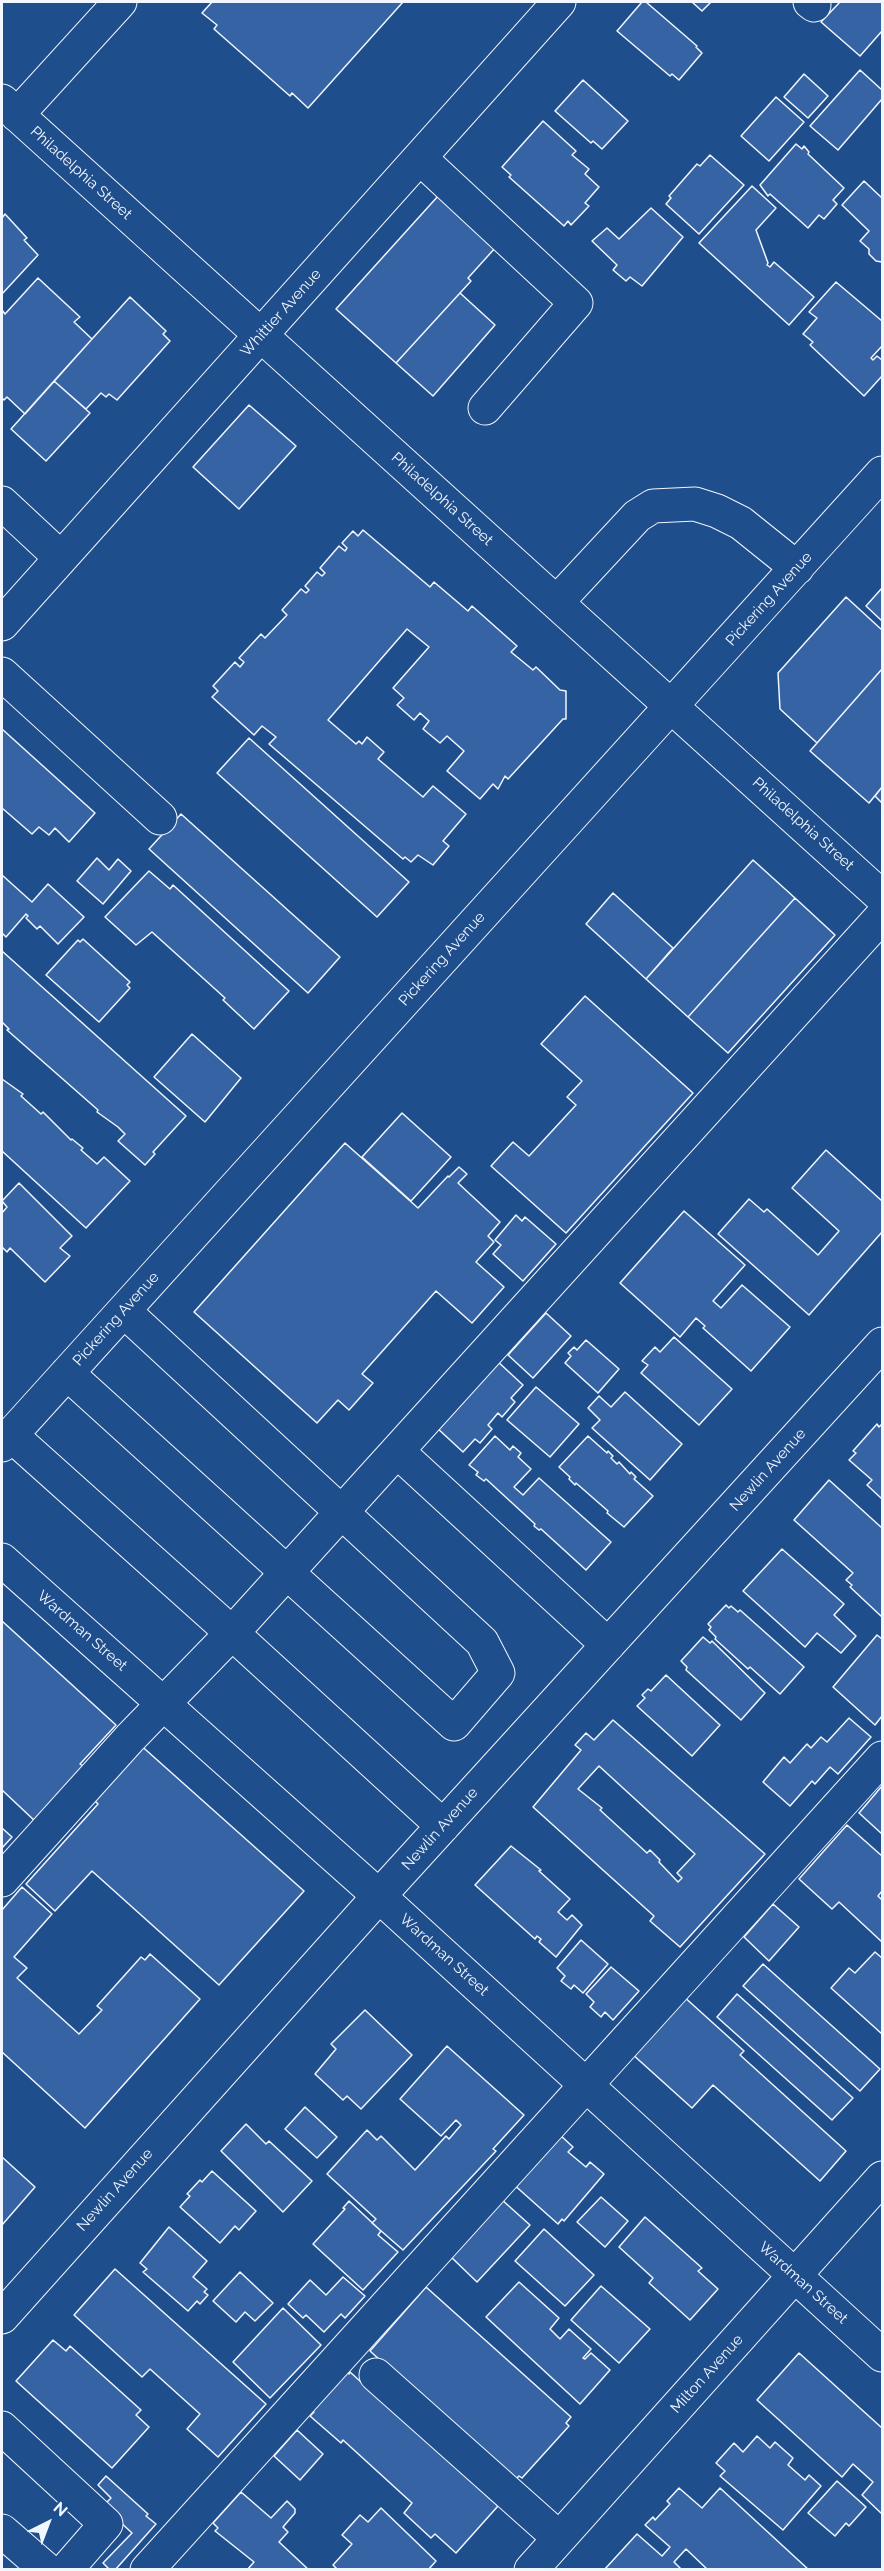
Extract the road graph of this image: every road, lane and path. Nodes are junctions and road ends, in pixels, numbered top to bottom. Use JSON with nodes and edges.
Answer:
{"nodes":[{"id":1,"x":120,"y":2,"type":"edge"},
{"id":2,"x":559,"y":2,"type":"edge"},
{"id":3,"x":9,"y":108,"type":"edge"},
{"id":4,"x":420,"y":158,"type":"junction"},
{"id":5,"x":261,"y":335,"type":"junction"},
{"id":6,"x":485,"y":408,"type":"dead end"},
{"id":7,"x":882,"y":473,"type":"edge"},
{"id":8,"x":2,"y":504,"type":"edge"},
{"id":9,"x":61,"y":558,"type":"junction"},
{"id":10,"x":797,"y":568,"type":"junction"},
{"id":11,"x":557,"y":602,"type":"junction"},
{"id":12,"x":2,"y":624,"type":"edge"},
{"id":13,"x":2,"y":674,"type":"edge"},
{"id":14,"x":672,"y":706,"type":"junction"},
{"id":15,"x":160,"y":818,"type":"dead end"},
{"id":16,"x":882,"y":897,"type":"edge"},
{"id":17,"x":882,"y":916,"type":"edge"},
{"id":18,"x":124,"y":1311,"type":"junction"},
{"id":19,"x":882,"y":1344,"type":"edge"},
{"id":20,"x":67,"y":1373,"type":"junction"},
{"id":21,"x":6,"y":1440,"type":"edge"},
{"id":22,"x":397,"y":1451,"type":"junction"},
{"id":23,"x":341,"y":1513,"type":"junction"},
{"id":24,"x":2,"y":1560,"type":"edge"},
{"id":25,"x":286,"y":1574,"type":"junction"},
{"id":26,"x":232,"y":1633,"type":"junction"},
{"id":27,"x":608,"y":1645,"type":"junction"},
{"id":28,"x":165,"y":1704,"type":"junction"},
{"id":29,"x":882,"y":1758,"type":"edge"},
{"id":30,"x":443,"y":1826,"type":"junction"},
{"id":31,"x":2,"y":1880,"type":"edge"},
{"id":32,"x":379,"y":1896,"type":"junction"},
{"id":33,"x":585,"y":2084,"type":"junction"},
{"id":34,"x":882,"y":2178,"type":"edge"},
{"id":35,"x":795,"y":2276,"type":"junction"},
{"id":36,"x":2,"y":2317,"type":"edge"},
{"id":37,"x":882,"y":2355,"type":"edge"},
{"id":38,"x":376,"y":2375,"type":"dead end"},
{"id":39,"x":2,"y":2428,"type":"edge"},
{"id":40,"x":2,"y":2531,"type":"edge"},
{"id":41,"x":559,"y":2538,"type":"junction"},
{"id":42,"x":47,"y":2570,"type":"edge"},
{"id":43,"x":66,"y":2570,"type":"edge"},
{"id":44,"x":147,"y":2570,"type":"edge"},
{"id":45,"x":531,"y":2570,"type":"edge"}],
"edges":[{"from":1,"to":3,"type":"street"},
{"from":2,"to":4,"type":"street","name":"Whittier Avenue"},
{"from":3,"to":5,"type":"street","name":"Philadelphia Street"},
{"from":4,"to":5,"type":"street","name":"Whittier Avenue"},
{"from":4,"to":6,"type":"street"},
{"from":5,"to":9,"type":"street","name":"Whittier Avenue"},
{"from":5,"to":11,"type":"street","name":"Philadelphia Street"},
{"from":7,"to":10,"type":"street","name":"Pickering Avenue"},
{"from":8,"to":9,"type":"street"},
{"from":9,"to":12,"type":"street","name":"Whittier Avenue"},
{"from":10,"to":11,"type":"street"},
{"from":10,"to":14,"type":"street","name":"Pickering Avenue"},
{"from":11,"to":14,"type":"street","name":"Philadelphia Street"},
{"from":13,"to":15,"type":"street"},
{"from":14,"to":16,"type":"street","name":"Philadelphia Street"},
{"from":14,"to":18,"type":"street","name":"Pickering Avenue"},
{"from":17,"to":22,"type":"street"},
{"from":18,"to":20,"type":"street","name":"Pickering Avenue"},
{"from":18,"to":23,"type":"street"},
{"from":19,"to":27,"type":"street","name":"Newlin Avenue"},
{"from":20,"to":21,"type":"street","name":"Pickering Avenue"},
{"from":20,"to":25,"type":"street"},
{"from":21,"to":26,"type":"street"},
{"from":22,"to":23,"type":"street"},
{"from":22,"to":27,"type":"street"},
{"from":23,"to":25,"type":"street"},
{"from":23,"to":25,"type":"street"},
{"from":24,"to":28,"type":"street","name":"Wardman Street"},
{"from":25,"to":26,"type":"street"},
{"from":26,"to":28,"type":"street"},
{"from":26,"to":30,"type":"street"},
{"from":27,"to":30,"type":"street","name":"Newlin Avenue"},
{"from":28,"to":31,"type":"street"},
{"from":28,"to":32,"type":"street","name":"Wardman Street"},
{"from":29,"to":33,"type":"street"},
{"from":30,"to":32,"type":"street","name":"Newlin Avenue"},
{"from":32,"to":33,"type":"street","name":"Wardman Street"},
{"from":32,"to":36,"type":"street","name":"Newlin Avenue"},
{"from":33,"to":35,"type":"street","name":"Wardman Street"},
{"from":33,"to":44,"type":"street"},
{"from":34,"to":35,"type":"street","name":"Milton Avenue"},
{"from":35,"to":37,"type":"street","name":"Wardman Street"},
{"from":35,"to":41,"type":"street","name":"Milton Avenue"},
{"from":38,"to":41,"type":"street"},
{"from":39,"to":43,"type":"street"},
{"from":40,"to":42,"type":"street"},
{"from":41,"to":45,"type":"street","name":"Milton Avenue"}]}
